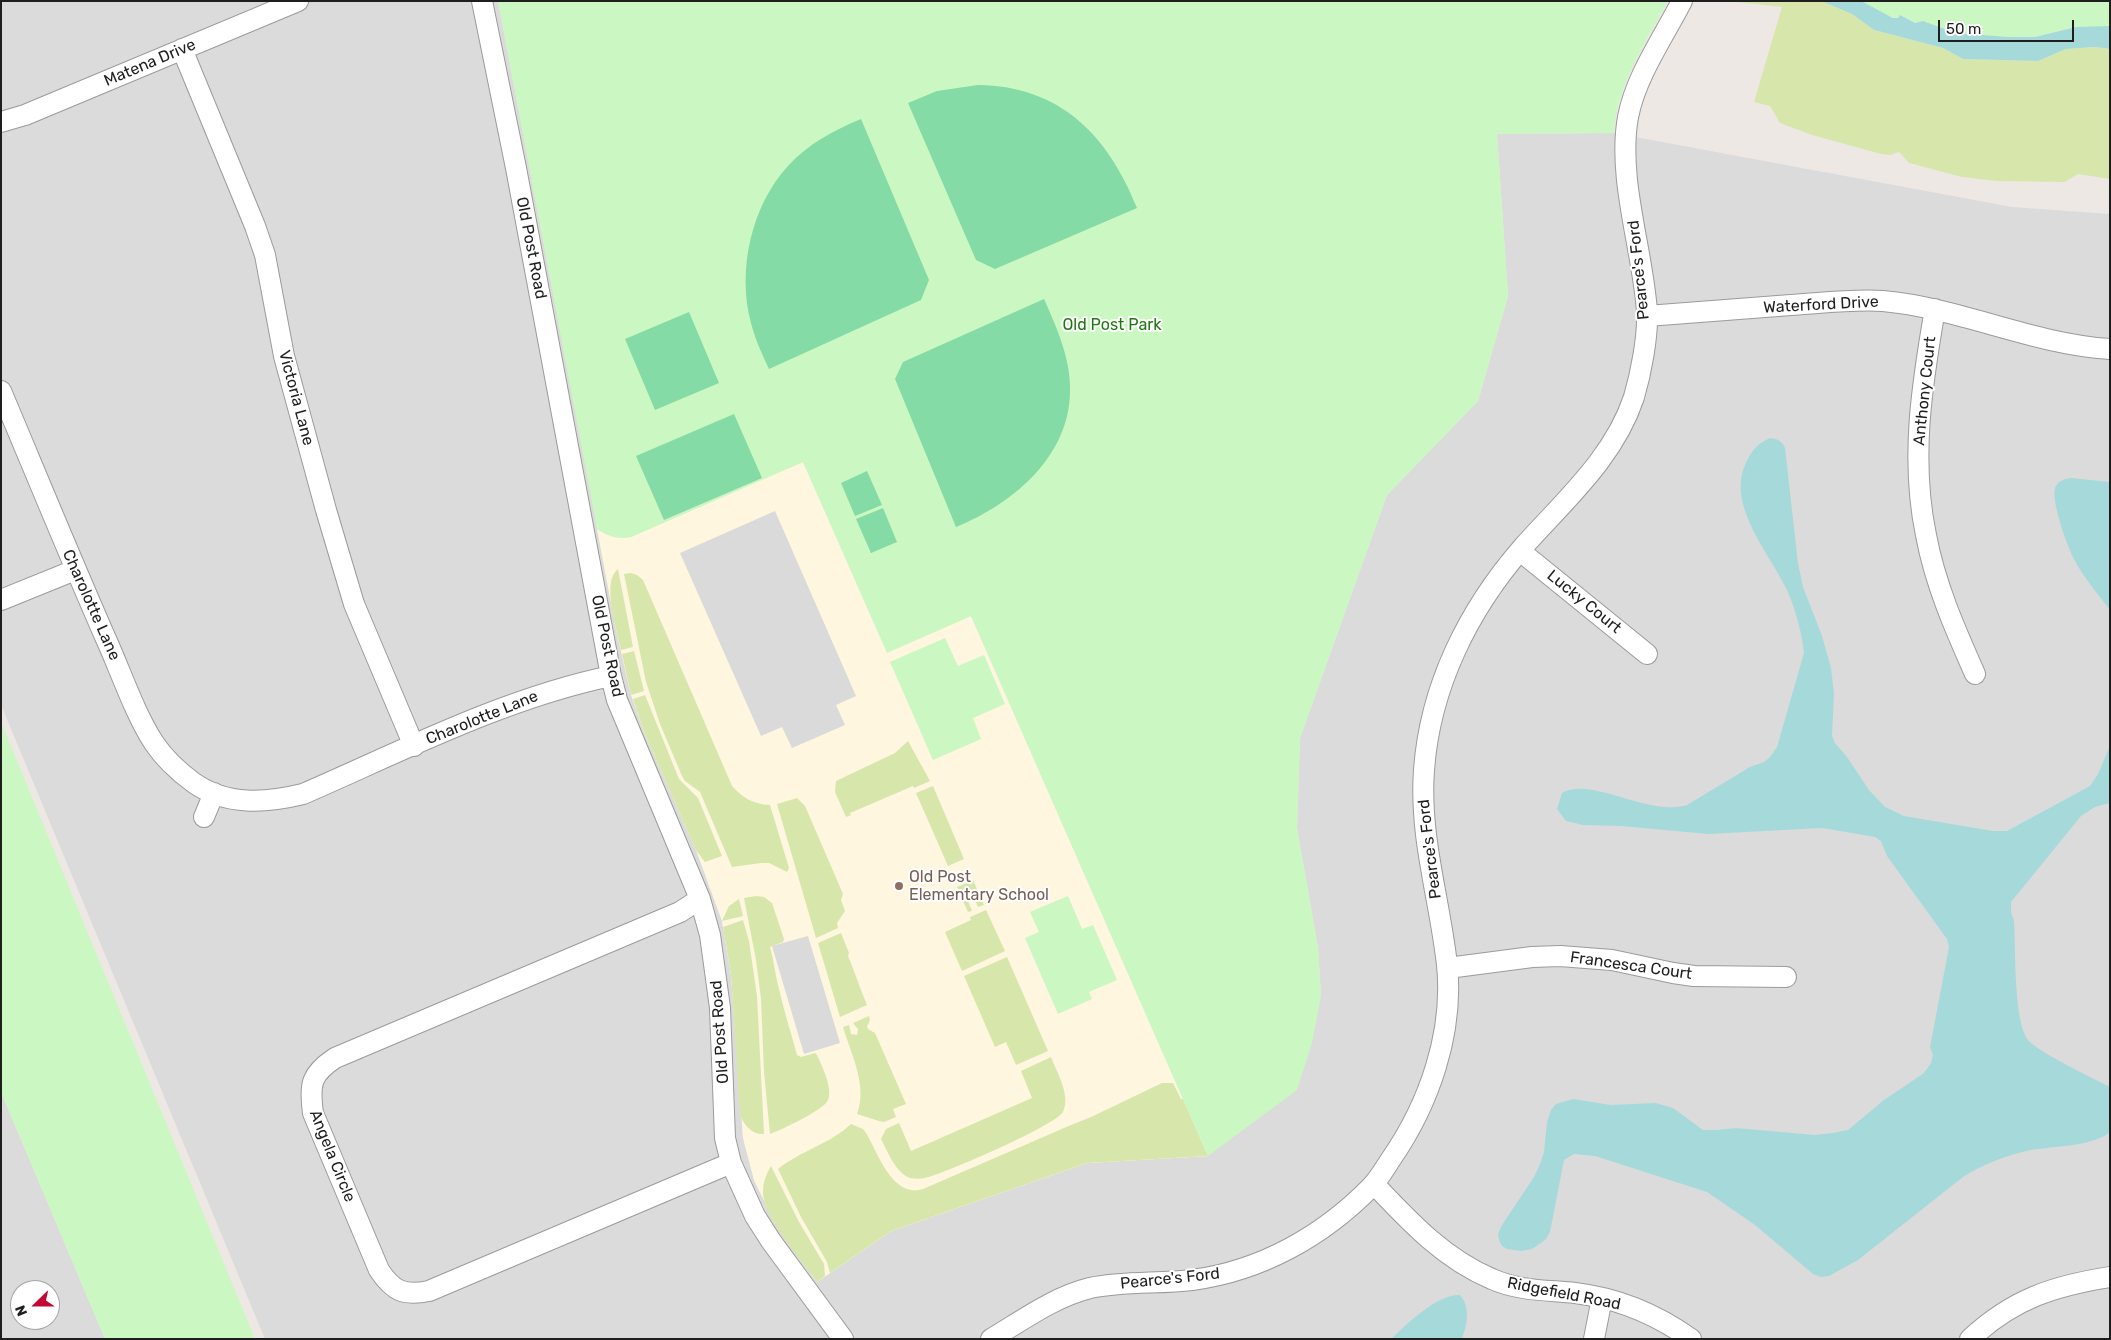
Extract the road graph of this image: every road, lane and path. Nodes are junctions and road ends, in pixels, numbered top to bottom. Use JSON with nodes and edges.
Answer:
{"nodes":[{"id":1,"x":298,"y":1,"type":"edge"},
{"id":2,"x":482,"y":1,"type":"edge"},
{"id":3,"x":1682,"y":1,"type":"edge"},
{"id":4,"x":182,"y":50,"type":"junction"},
{"id":5,"x":1,"y":122,"type":"edge"},
{"id":6,"x":1935,"y":309,"type":"junction"},
{"id":7,"x":1647,"y":316,"type":"junction"},
{"id":8,"x":2110,"y":349,"type":"edge"},
{"id":9,"x":1,"y":392,"type":"edge"},
{"id":10,"x":1520,"y":551,"type":"junction"},
{"id":11,"x":75,"y":570,"type":"junction"},
{"id":12,"x":1,"y":600,"type":"edge"},
{"id":13,"x":1647,"y":654,"type":"dead end"},
{"id":14,"x":1976,"y":674,"type":"dead end"},
{"id":15,"x":610,"y":676,"type":"junction"},
{"id":16,"x":414,"y":746,"type":"junction"},
{"id":17,"x":214,"y":793,"type":"junction"},
{"id":18,"x":204,"y":817,"type":"dead end"},
{"id":19,"x":700,"y":899,"type":"junction"},
{"id":20,"x":1448,"y":968,"type":"junction"},
{"id":21,"x":1786,"y":977,"type":"dead end"},
{"id":22,"x":731,"y":1163,"type":"junction"},
{"id":23,"x":1374,"y":1184,"type":"junction"},
{"id":24,"x":2110,"y":1278,"type":"edge"},
{"id":25,"x":1602,"y":1298,"type":"junction"},
{"id":26,"x":843,"y":1339,"type":"edge"},
{"id":27,"x":991,"y":1339,"type":"edge"},
{"id":28,"x":1594,"y":1339,"type":"edge"},
{"id":29,"x":1691,"y":1339,"type":"edge"},
{"id":30,"x":1970,"y":1339,"type":"edge"}],
"edges":[{"from":1,"to":4,"type":"street","name":"Matena Drive"},
{"from":2,"to":15,"type":"street","name":"Old Post Road"},
{"from":3,"to":7,"type":"street","name":"Pearce's Ford"},
{"from":4,"to":5,"type":"street","name":"Matena Drive"},
{"from":4,"to":16,"type":"street","name":"Victoria Lane"},
{"from":6,"to":7,"type":"street","name":"Waterford Drive"},
{"from":6,"to":8,"type":"street","name":"Waterford Drive"},
{"from":6,"to":14,"type":"street","name":"Anthony Court"},
{"from":7,"to":10,"type":"street","name":"Pearce's Ford"},
{"from":9,"to":11,"type":"street","name":"Charolotte Lane"},
{"from":10,"to":13,"type":"street","name":"Lucky Court"},
{"from":10,"to":20,"type":"street","name":"Pearce's Ford"},
{"from":11,"to":12,"type":"street"},
{"from":11,"to":17,"type":"street","name":"Charolotte Lane"},
{"from":15,"to":16,"type":"street","name":"Charolotte Lane"},
{"from":15,"to":19,"type":"street","name":"Old Post Road"},
{"from":16,"to":17,"type":"street","name":"Charolotte Lane"},
{"from":17,"to":18,"type":"street"},
{"from":19,"to":22,"type":"street","name":"Old Post Road"},
{"from":19,"to":22,"type":"street","name":"Angela Circle"},
{"from":20,"to":21,"type":"street","name":"Francesca Court"},
{"from":20,"to":23,"type":"street","name":"Pearce's Ford"},
{"from":22,"to":26,"type":"street","name":"Old Post Road"},
{"from":23,"to":25,"type":"street","name":"Ridgefield Road"},
{"from":23,"to":27,"type":"street","name":"Pearce's Ford"},
{"from":24,"to":30,"type":"street"},
{"from":25,"to":28,"type":"street"},
{"from":25,"to":29,"type":"street","name":"Ridgefield Road"}]}
